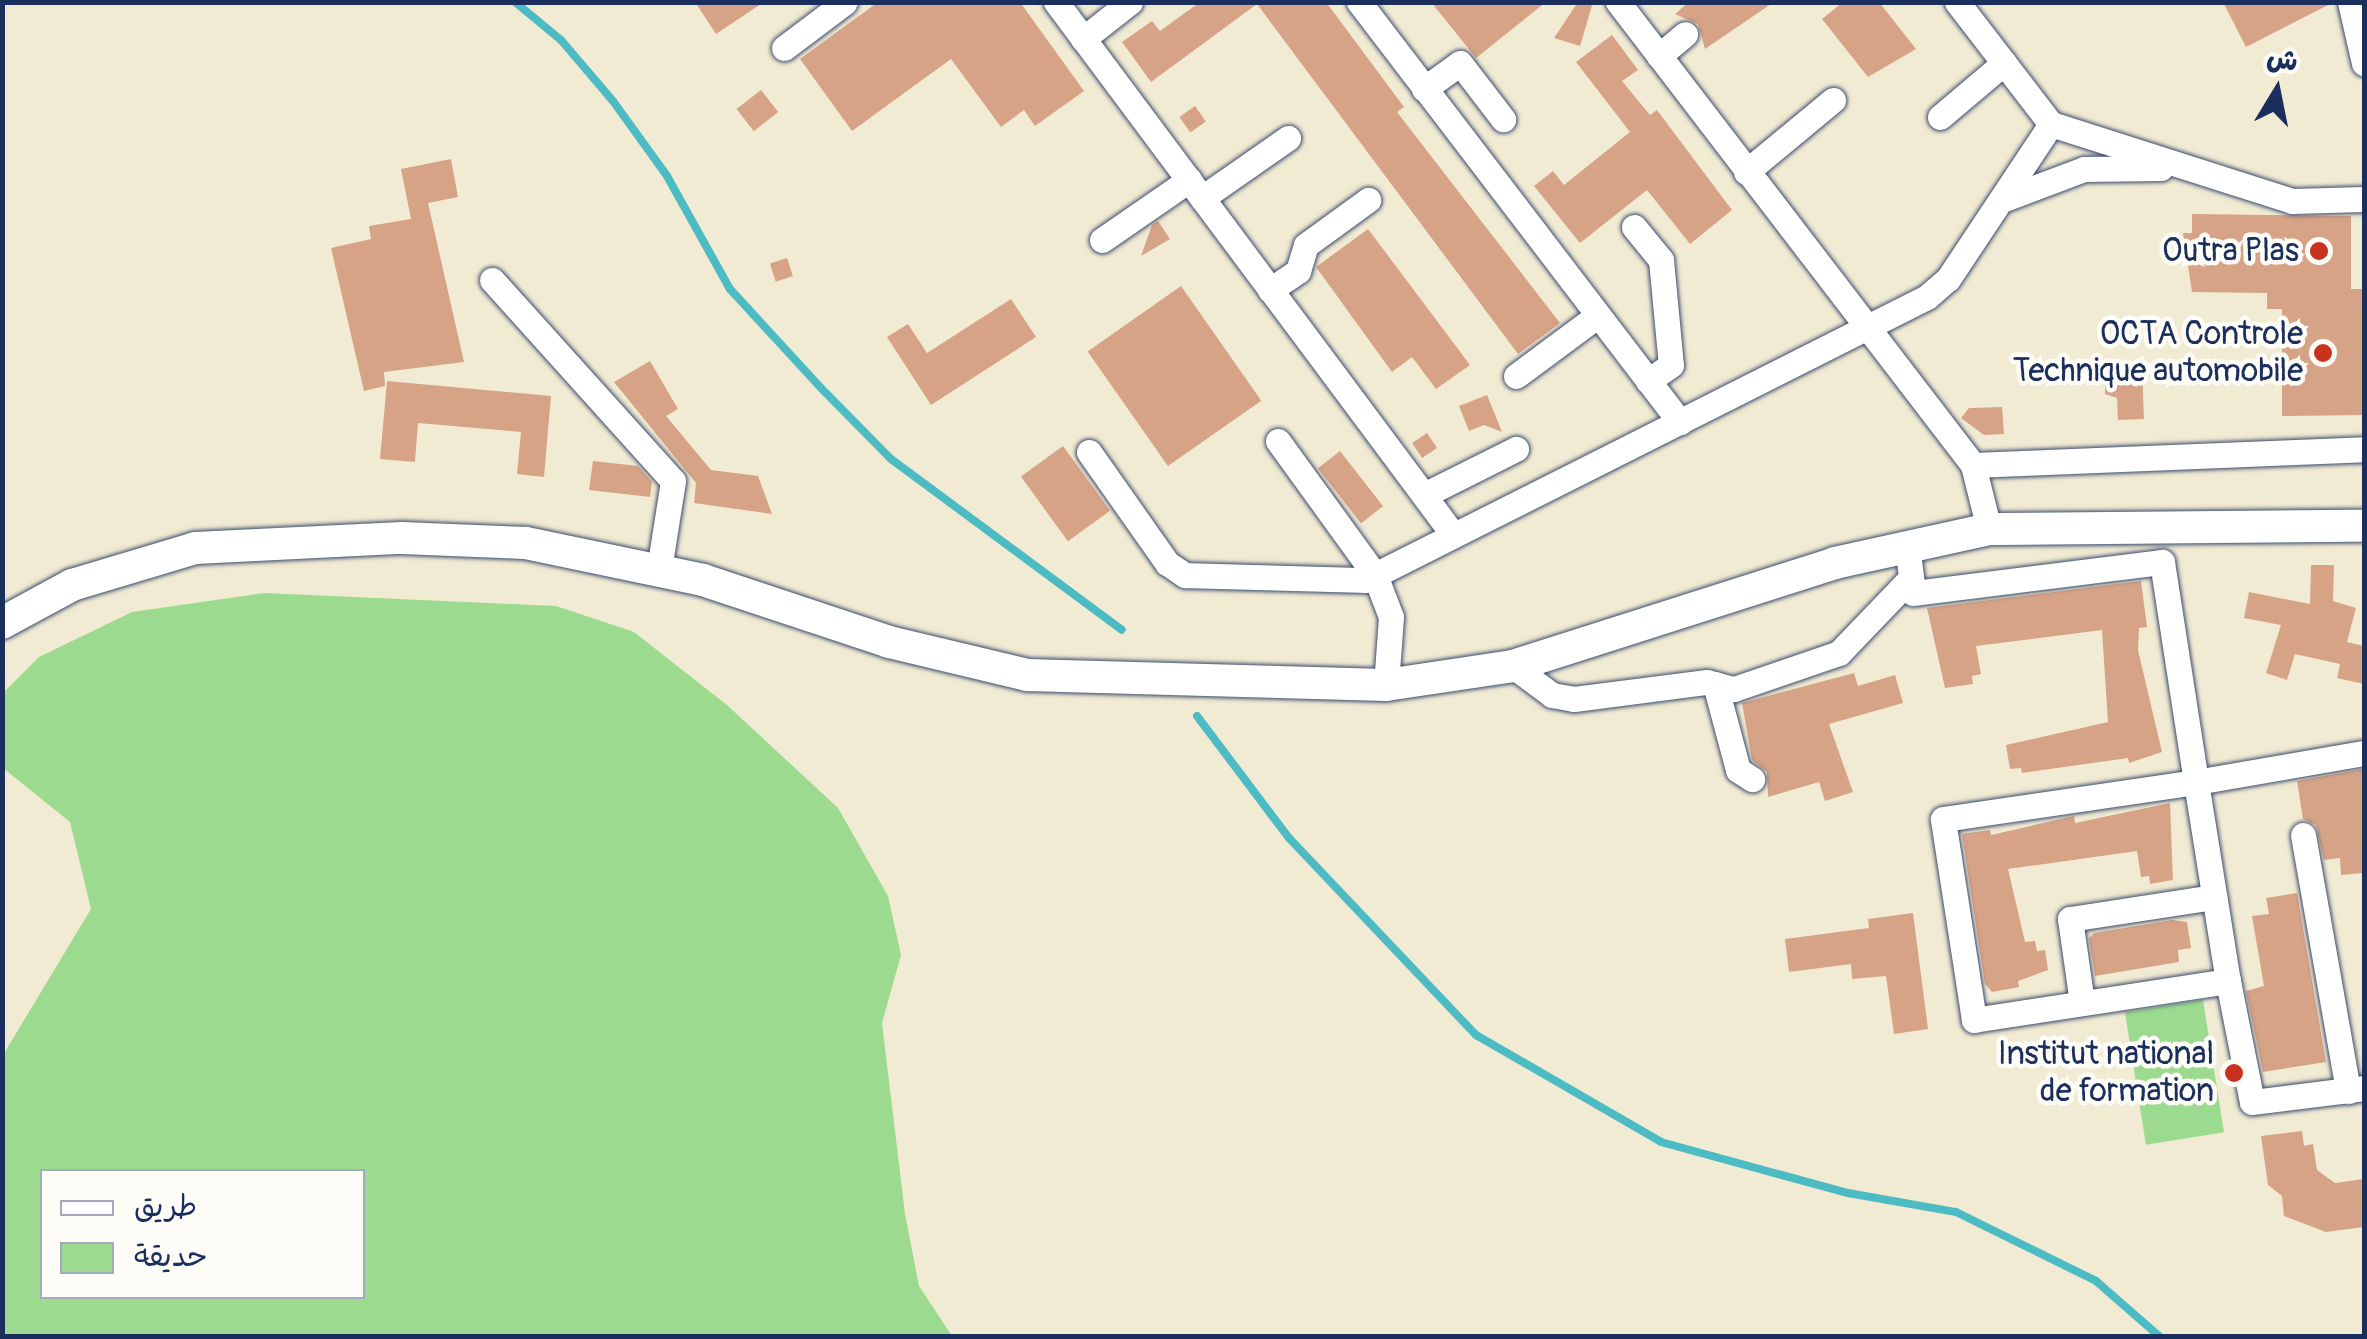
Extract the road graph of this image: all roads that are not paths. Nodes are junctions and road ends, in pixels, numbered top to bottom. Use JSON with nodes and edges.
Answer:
{"nodes":[{"id":1,"x":845,"y":2,"type":"edge"},
{"id":2,"x":1056,"y":2,"type":"edge"},
{"id":3,"x":1130,"y":2,"type":"edge"},
{"id":4,"x":1359,"y":2,"type":"edge"},
{"id":5,"x":1618,"y":2,"type":"edge"},
{"id":6,"x":1957,"y":2,"type":"edge"},
{"id":7,"x":2350,"y":2,"type":"edge"},
{"id":8,"x":1685,"y":34,"type":"dead end"},
{"id":9,"x":1082,"y":38,"type":"junction"},
{"id":10,"x":784,"y":48,"type":"dead end"},
{"id":11,"x":1659,"y":56,"type":"junction"},
{"id":12,"x":2364,"y":62,"type":"edge"},
{"id":13,"x":2004,"y":63,"type":"junction"},
{"id":14,"x":1424,"y":89,"type":"junction"},
{"id":15,"x":1833,"y":100,"type":"dead end"},
{"id":16,"x":1940,"y":116,"type":"dead end"},
{"id":17,"x":1502,"y":119,"type":"dead end"},
{"id":18,"x":2051,"y":124,"type":"junction"},
{"id":19,"x":1288,"y":138,"type":"dead end"},
{"id":20,"x":2191,"y":168,"type":"junction"},
{"id":21,"x":1746,"y":172,"type":"junction"},
{"id":22,"x":1195,"y":189,"type":"junction"},
{"id":23,"x":2364,"y":199,"type":"edge"},
{"id":24,"x":1368,"y":200,"type":"dead end"},
{"id":25,"x":1999,"y":202,"type":"junction"},
{"id":26,"x":1634,"y":227,"type":"dead end"},
{"id":27,"x":1102,"y":240,"type":"dead end"},
{"id":28,"x":492,"y":280,"type":"dead end"},
{"id":29,"x":1270,"y":290,"type":"junction"},
{"id":30,"x":1598,"y":315,"type":"junction"},
{"id":31,"x":1866,"y":331,"type":"junction"},
{"id":32,"x":1516,"y":376,"type":"dead end"},
{"id":33,"x":1648,"y":381,"type":"junction"},
{"id":34,"x":1680,"y":422,"type":"junction"},
{"id":35,"x":1278,"y":441,"type":"dead end"},
{"id":36,"x":2364,"y":448,"type":"edge"},
{"id":37,"x":1516,"y":449,"type":"dead end"},
{"id":38,"x":1089,"y":452,"type":"dead end"},
{"id":39,"x":1973,"y":465,"type":"junction"},
{"id":40,"x":1424,"y":495,"type":"junction"},
{"id":41,"x":2158,"y":525,"type":"junction"},
{"id":42,"x":2360,"y":527,"type":"edge"},
{"id":43,"x":1989,"y":529,"type":"junction"},
{"id":44,"x":1452,"y":534,"type":"junction"},
{"id":45,"x":1907,"y":544,"type":"junction"},
{"id":46,"x":2162,"y":562,"type":"junction"},
{"id":47,"x":659,"y":569,"type":"junction"},
{"id":48,"x":1375,"y":576,"type":"junction"},
{"id":49,"x":1911,"y":578,"type":"junction"},
{"id":50,"x":2,"y":623,"type":"edge"},
{"id":51,"x":1514,"y":666,"type":"junction"},
{"id":52,"x":1715,"y":684,"type":"junction"},
{"id":53,"x":1386,"y":685,"type":"junction"},
{"id":54,"x":2364,"y":753,"type":"edge"},
{"id":55,"x":1752,"y":779,"type":"dead end"},
{"id":56,"x":2196,"y":782,"type":"junction"},
{"id":57,"x":2303,"y":835,"type":"dead end"},
{"id":58,"x":2214,"y":897,"type":"junction"},
{"id":59,"x":2228,"y":982,"type":"junction"},
{"id":60,"x":2082,"y":1003,"type":"junction"},
{"id":61,"x":2356,"y":1090,"type":"edge"}],
"edges":[{"from":1,"to":10,"type":"lane"},
{"from":2,"to":9,"type":"lane"},
{"from":3,"to":9,"type":"lane"},
{"from":4,"to":14,"type":"lane"},
{"from":5,"to":11,"type":"lane"},
{"from":6,"to":13,"type":"lane"},
{"from":7,"to":12,"type":"lane"},
{"from":8,"to":11,"type":"lane"},
{"from":9,"to":22,"type":"lane"},
{"from":11,"to":21,"type":"lane"},
{"from":13,"to":16,"type":"lane"},
{"from":13,"to":18,"type":"lane"},
{"from":14,"to":17,"type":"lane"},
{"from":14,"to":30,"type":"lane"},
{"from":15,"to":21,"type":"lane"},
{"from":18,"to":20,"type":"lane"},
{"from":18,"to":25,"type":"lane"},
{"from":19,"to":22,"type":"lane"},
{"from":20,"to":23,"type":"lane"},
{"from":20,"to":25,"type":"lane"},
{"from":21,"to":31,"type":"lane"},
{"from":22,"to":27,"type":"lane"},
{"from":22,"to":29,"type":"lane"},
{"from":24,"to":29,"type":"lane"},
{"from":25,"to":31,"type":"lane"},
{"from":26,"to":33,"type":"lane"},
{"from":28,"to":47,"type":"lane"},
{"from":29,"to":40,"type":"lane"},
{"from":30,"to":32,"type":"lane"},
{"from":30,"to":33,"type":"lane"},
{"from":31,"to":34,"type":"lane"},
{"from":31,"to":39,"type":"lane"},
{"from":33,"to":34,"type":"lane"},
{"from":34,"to":44,"type":"lane"},
{"from":35,"to":48,"type":"lane"},
{"from":36,"to":39,"type":"lane"},
{"from":37,"to":40,"type":"lane"},
{"from":38,"to":48,"type":"lane"},
{"from":39,"to":43,"type":"lane"},
{"from":40,"to":44,"type":"lane"},
{"from":41,"to":42,"type":"main road"},
{"from":41,"to":43,"type":"main road"},
{"from":41,"to":46,"type":"lane"},
{"from":43,"to":45,"type":"main road"},
{"from":44,"to":48,"type":"lane"},
{"from":45,"to":49,"type":"lane"},
{"from":45,"to":51,"type":"main road"},
{"from":46,"to":49,"type":"lane"},
{"from":46,"to":56,"type":"lane"},
{"from":47,"to":50,"type":"main road"},
{"from":47,"to":53,"type":"main road"},
{"from":48,"to":53,"type":"lane"},
{"from":49,"to":52,"type":"lane"},
{"from":51,"to":52,"type":"lane"},
{"from":51,"to":53,"type":"main road"},
{"from":52,"to":55,"type":"lane"},
{"from":54,"to":56,"type":"lane"},
{"from":56,"to":58,"type":"lane"},
{"from":56,"to":60,"type":"lane"},
{"from":57,"to":61,"type":"lane"},
{"from":58,"to":59,"type":"lane"},
{"from":58,"to":60,"type":"lane"},
{"from":59,"to":60,"type":"lane"},
{"from":59,"to":61,"type":"lane"}]}
